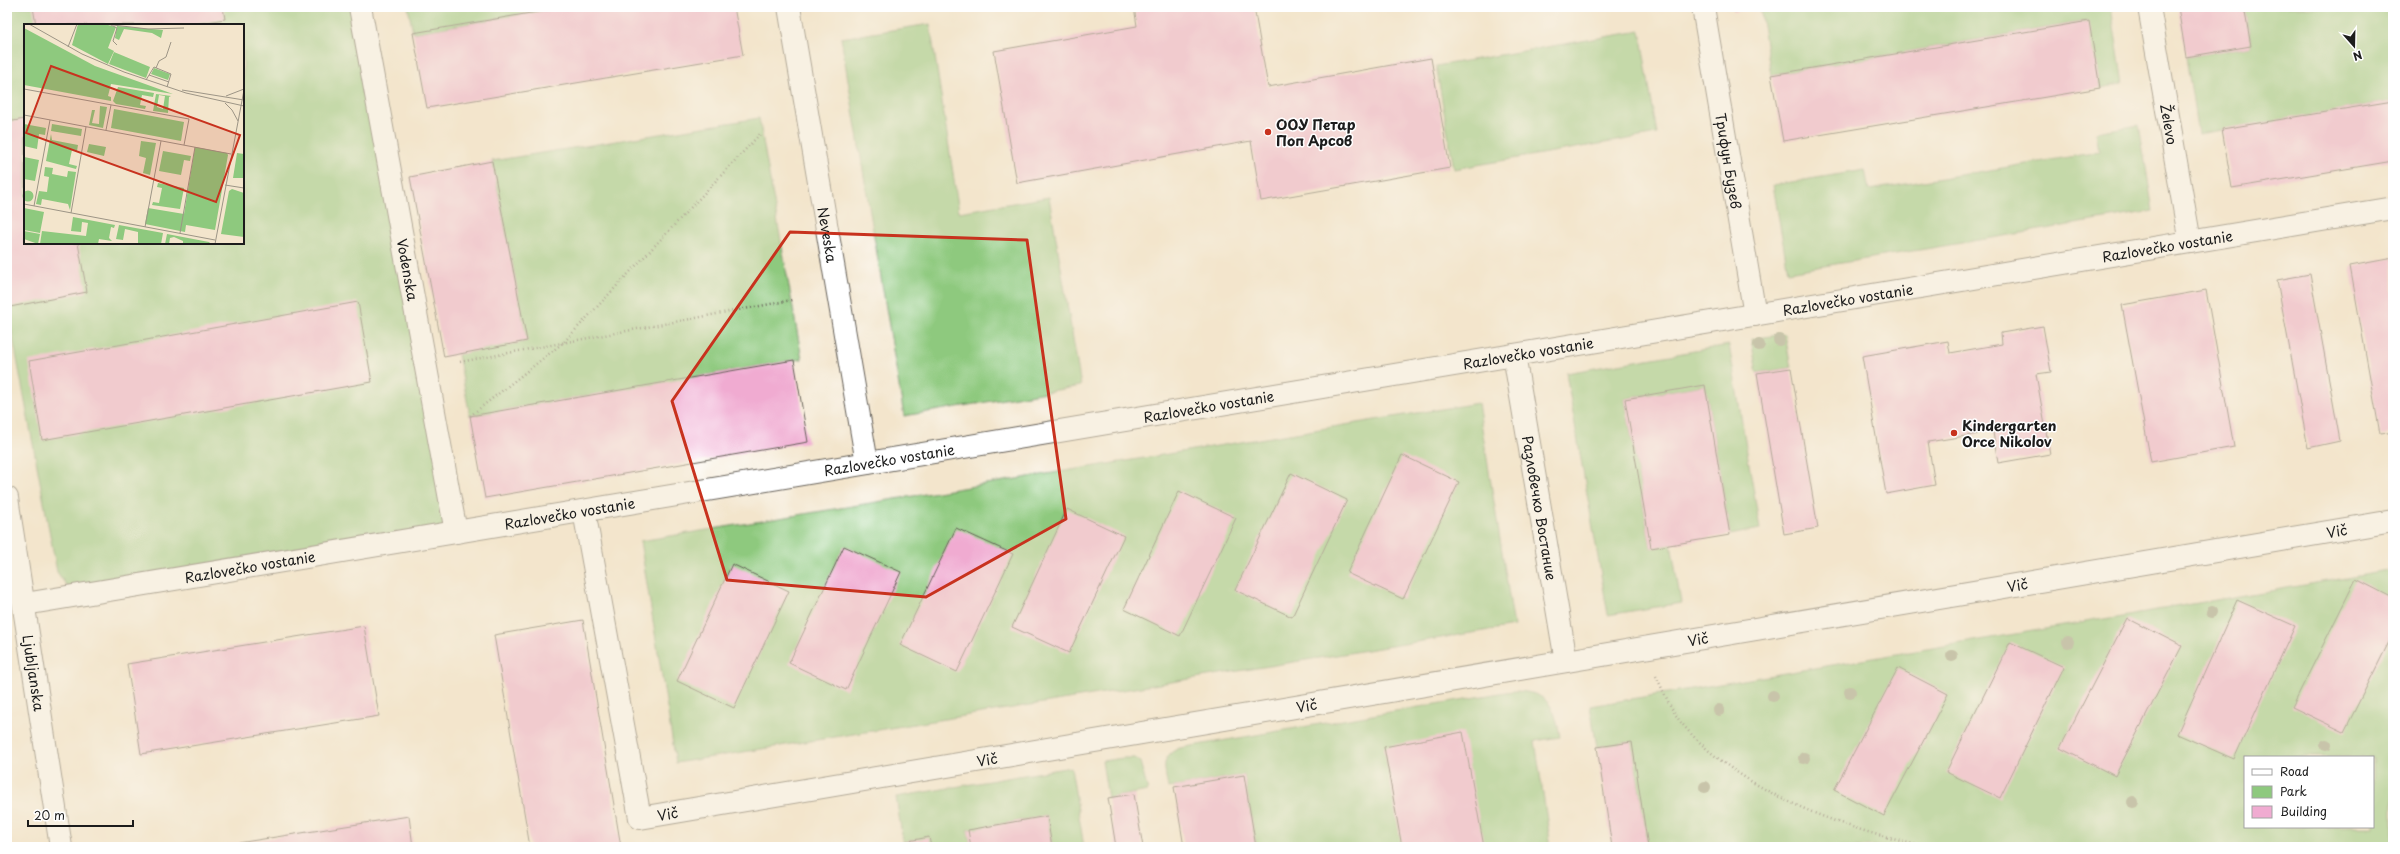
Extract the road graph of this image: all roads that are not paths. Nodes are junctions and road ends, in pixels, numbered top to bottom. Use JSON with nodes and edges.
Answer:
{"nodes":[{"id":1,"x":360,"y":7,"type":"edge"},
{"id":2,"x":789,"y":7,"type":"edge"},
{"id":3,"x":1703,"y":7,"type":"edge"},
{"id":4,"x":2149,"y":7,"type":"edge"},
{"id":5,"x":2393,"y":208,"type":"edge"},
{"id":6,"x":2190,"y":242,"type":"junction"},
{"id":7,"x":1755,"y":315,"type":"junction"},
{"id":8,"x":1514,"y":355,"type":"junction"},
{"id":9,"x":867,"y":463,"type":"junction"},
{"id":10,"x":7,"y":498,"type":"edge"},
{"id":11,"x":584,"y":511,"type":"junction"},
{"id":12,"x":2393,"y":520,"type":"edge"},
{"id":13,"x":456,"y":532,"type":"junction"},
{"id":14,"x":25,"y":604,"type":"junction"},
{"id":15,"x":1566,"y":661,"type":"junction"},
{"id":16,"x":61,"y":847,"type":"edge"}],
"edges":[{"from":1,"to":13,"type":"street","name":"Vodenska"},
{"from":2,"to":9,"type":"street","name":"Neveska"},
{"from":3,"to":7,"type":"street","name":"Трифун Бузев"},
{"from":4,"to":6,"type":"street","name":"Želevo"},
{"from":5,"to":6,"type":"street","name":"Razlovečko vostanie"},
{"from":6,"to":7,"type":"street","name":"Razlovečko vostanie"},
{"from":7,"to":8,"type":"street","name":"Razlovečko vostanie"},
{"from":8,"to":9,"type":"street","name":"Razlovečko vostanie"},
{"from":8,"to":15,"type":"street","name":"Разловечко Востание"},
{"from":9,"to":11,"type":"street","name":"Razlovečko vostanie"},
{"from":10,"to":14,"type":"street","name":"Ljubljanska"},
{"from":11,"to":13,"type":"street","name":"Razlovečko vostanie"},
{"from":11,"to":15,"type":"street","name":"Vič"},
{"from":12,"to":15,"type":"street","name":"Vič"},
{"from":13,"to":14,"type":"street","name":"Razlovečko vostanie"},
{"from":14,"to":16,"type":"street","name":"Ljubljanska"}]}
